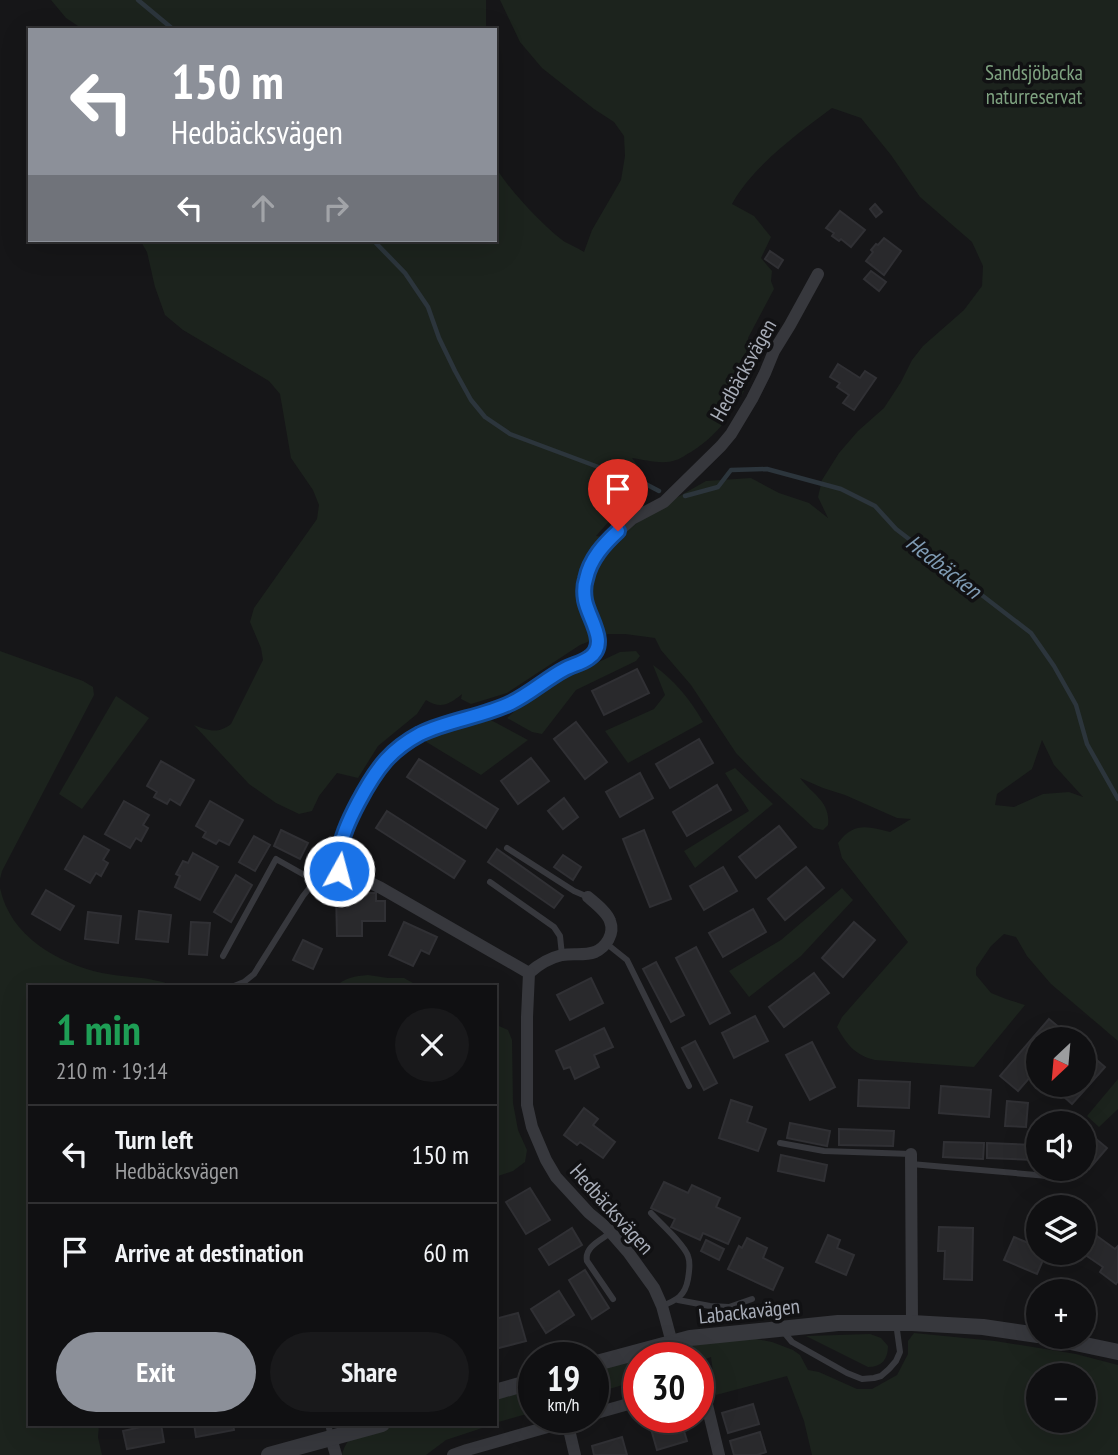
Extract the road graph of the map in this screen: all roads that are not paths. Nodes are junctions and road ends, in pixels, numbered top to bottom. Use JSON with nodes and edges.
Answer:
{"nodes":[{"id":1,"x":818,"y":274,"type":"dead end"},
{"id":2,"x":507,"y":848,"type":"dead end"},
{"id":3,"x":339,"y":871,"type":"junction"},
{"id":4,"x":315,"y":881,"type":"junction"},
{"id":5,"x":490,"y":882,"type":"dead end"},
{"id":6,"x":588,"y":897,"type":"joint"},
{"id":7,"x":607,"y":944,"type":"junction"},
{"id":8,"x":562,"y":955,"type":"junction"},
{"id":9,"x":223,"y":956,"type":"dead end"},
{"id":10,"x":529,"y":973,"type":"junction"},
{"id":11,"x":236,"y":985,"type":"edge"},
{"id":12,"x":689,"y":1086,"type":"dead end"},
{"id":13,"x":780,"y":1143,"type":"dead end"},
{"id":14,"x":911,"y":1159,"type":"junction"},
{"id":15,"x":1026,"y":1173,"type":"edge"},
{"id":16,"x":651,"y":1213,"type":"dead end"},
{"id":17,"x":610,"y":1233,"type":"junction"},
{"id":18,"x":752,"y":1298,"type":"dead end"},
{"id":19,"x":613,"y":1299,"type":"dead end"},
{"id":20,"x":678,"y":1300,"type":"junction"},
{"id":21,"x":663,"y":1306,"type":"junction"},
{"id":22,"x":904,"y":1323,"type":"junction"},
{"id":23,"x":781,"y":1328,"type":"junction"},
{"id":24,"x":1026,"y":1333,"type":"edge"},
{"id":25,"x":672,"y":1342,"type":"edge"},
{"id":26,"x":676,"y":1342,"type":"edge"},
{"id":27,"x":1096,"y":1347,"type":"edge"},
{"id":28,"x":1118,"y":1352,"type":"edge"},
{"id":29,"x":518,"y":1386,"type":"edge"},
{"id":30,"x":497,"y":1391,"type":"edge"},
{"id":31,"x":367,"y":1426,"type":"edge"},
{"id":32,"x":329,"y":1431,"type":"edge"},
{"id":33,"x":526,"y":1433,"type":"edge"},
{"id":34,"x":574,"y":1433,"type":"edge"},
{"id":35,"x":714,"y":1433,"type":"edge"},
{"id":36,"x":269,"y":1455,"type":"edge"},
{"id":37,"x":336,"y":1455,"type":"edge"},
{"id":38,"x":453,"y":1455,"type":"edge"},
{"id":39,"x":575,"y":1455,"type":"edge"},
{"id":40,"x":719,"y":1455,"type":"edge"}],
"edges":[{"from":1,"to":3,"type":"street","name":"Hedbäcksvägen"},
{"from":2,"to":6,"type":"lane"},
{"from":3,"to":4,"type":"lane"},
{"from":3,"to":10,"type":"street"},
{"from":4,"to":9,"type":"lane"},
{"from":4,"to":11,"type":"lane"},
{"from":5,"to":8,"type":"lane"},
{"from":6,"to":7,"type":"street"},
{"from":7,"to":8,"type":"street"},
{"from":7,"to":12,"type":"lane"},
{"from":8,"to":10,"type":"street"},
{"from":10,"to":17,"type":"street","name":"Hedbäcksvägen"},
{"from":13,"to":14,"type":"lane"},
{"from":14,"to":15,"type":"lane"},
{"from":14,"to":22,"type":"street"},
{"from":16,"to":20,"type":"lane"},
{"from":17,"to":19,"type":"lane"},
{"from":17,"to":21,"type":"street","name":"Hedbäcksvägen"},
{"from":18,"to":20,"type":"lane"},
{"from":20,"to":21,"type":"lane"},
{"from":21,"to":25,"type":"street","name":"Hedbäcksvägen"},
{"from":22,"to":23,"type":"street","name":"Labackavägen"},
{"from":22,"to":23,"type":"lane"},
{"from":22,"to":24,"type":"street","name":"Labackavägen"},
{"from":23,"to":26,"type":"street","name":"Labackavägen"},
{"from":27,"to":28,"type":"street"},
{"from":29,"to":30,"type":"street"},
{"from":31,"to":32,"type":"street"},
{"from":32,"to":36,"type":"street"},
{"from":32,"to":37,"type":"street"},
{"from":33,"to":38,"type":"street"},
{"from":34,"to":39,"type":"street"},
{"from":35,"to":40,"type":"street"}]}
